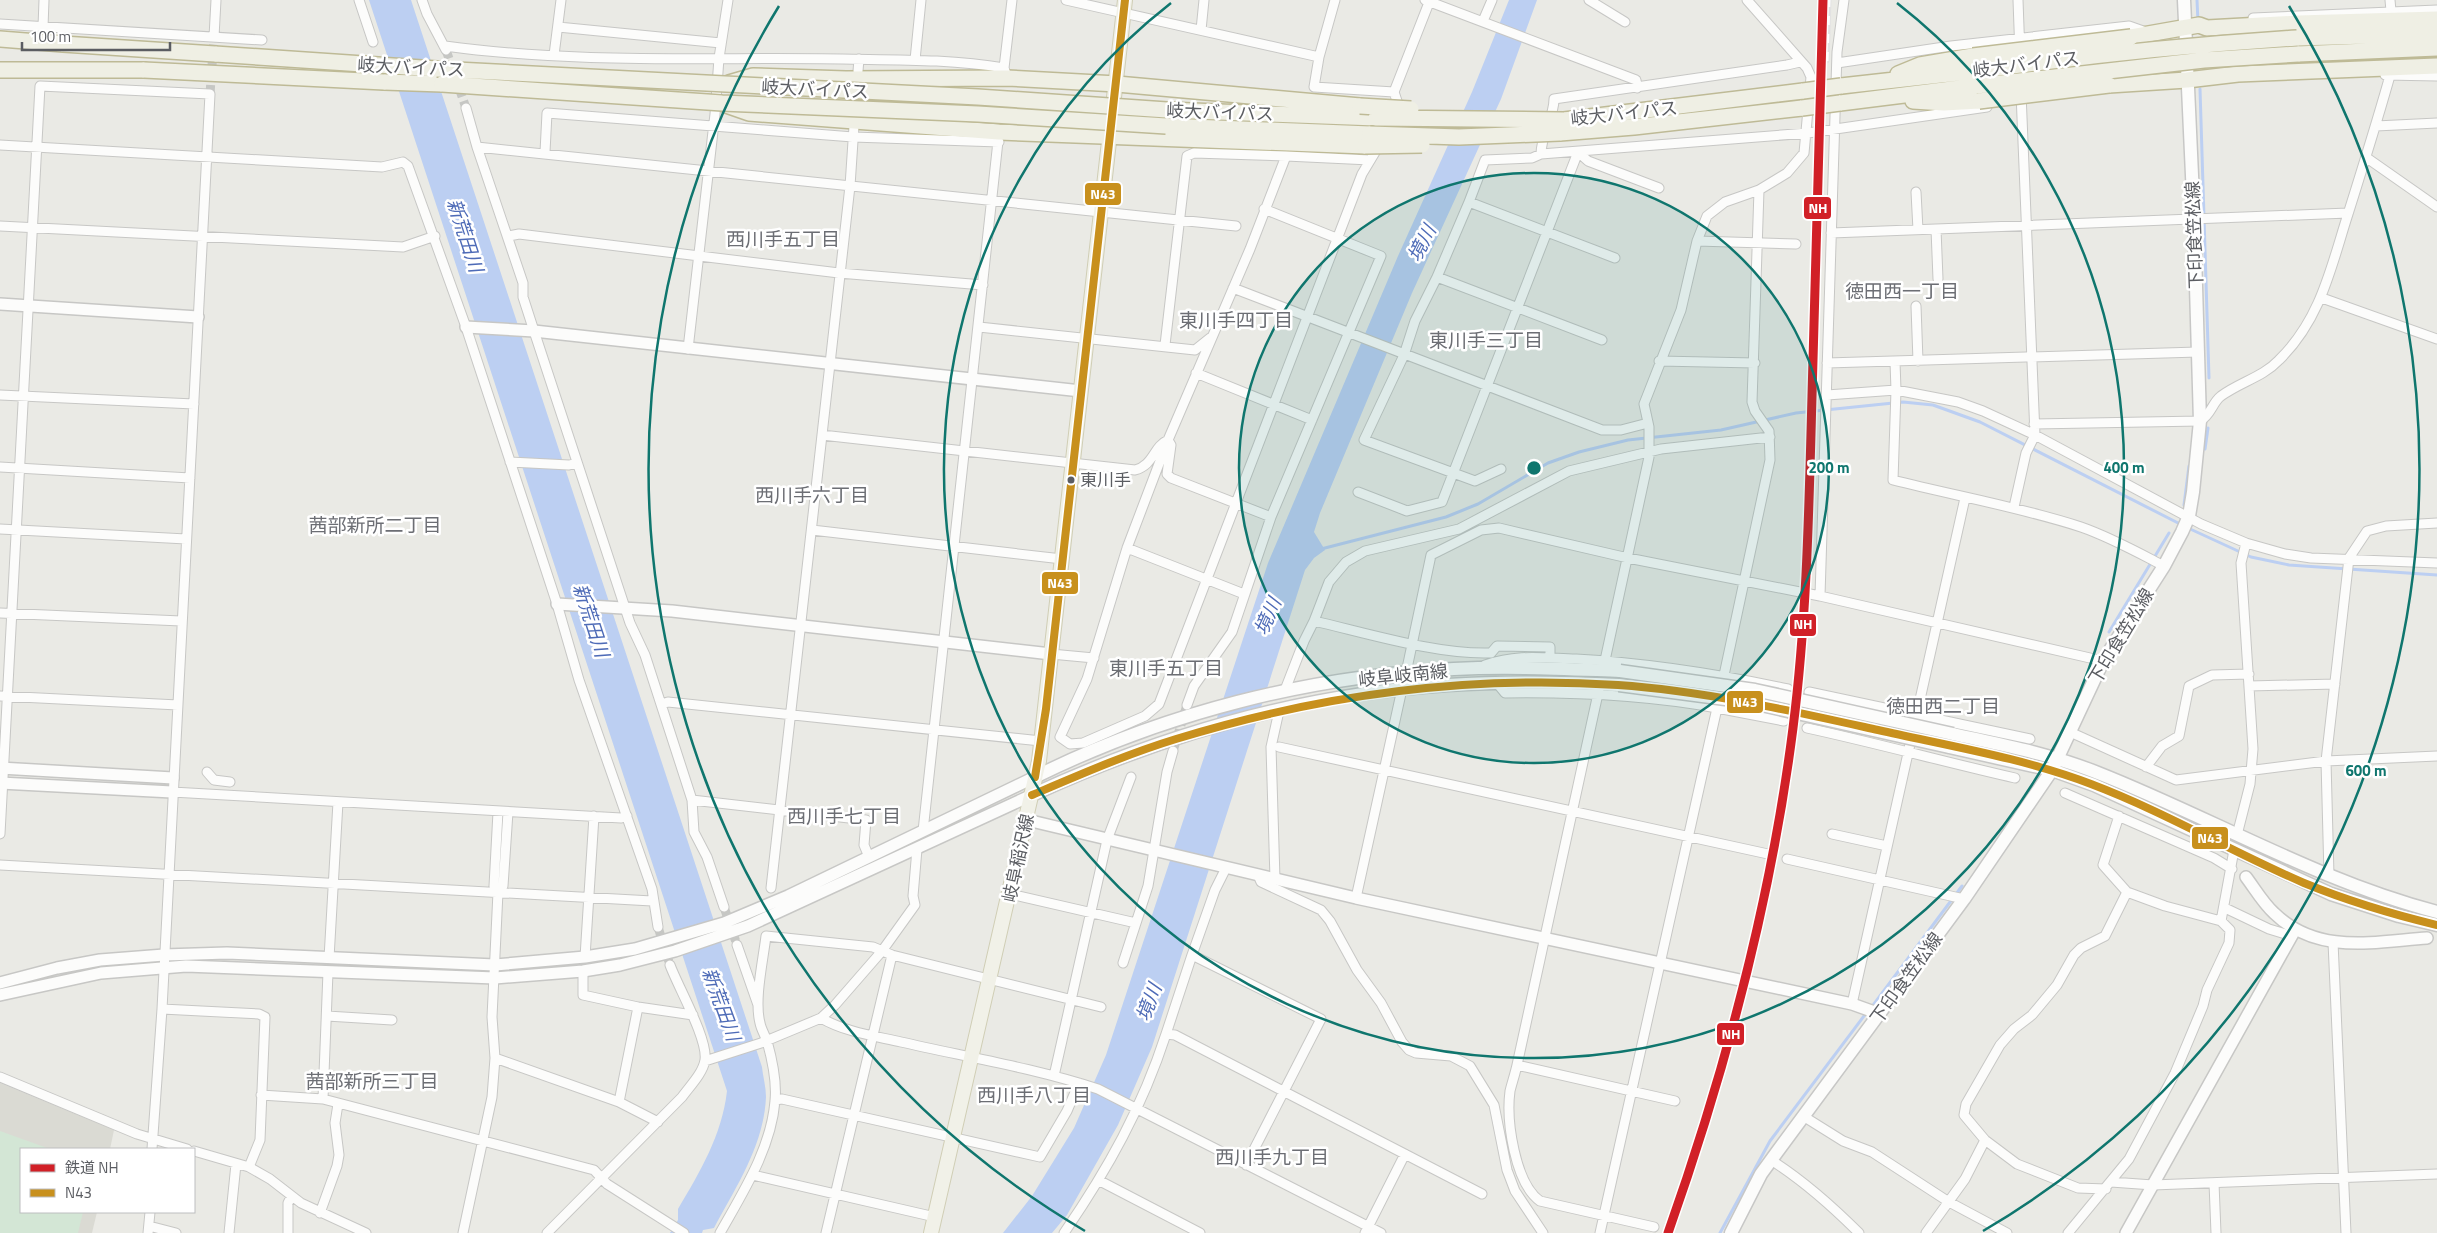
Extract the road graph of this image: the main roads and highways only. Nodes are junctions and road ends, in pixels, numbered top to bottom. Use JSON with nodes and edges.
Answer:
{"nodes":[{"id":1,"x":2184,"y":0,"type":"edge"},
{"id":2,"x":1124,"y":6,"type":"edge"},
{"id":3,"x":2437,"y":19,"type":"edge"},
{"id":4,"x":2192,"y":25,"type":"junction"},
{"id":5,"x":2437,"y":34,"type":"edge"},
{"id":6,"x":0,"y":38,"type":"edge"},
{"id":7,"x":2437,"y":48,"type":"edge"},
{"id":8,"x":1974,"y":63,"type":"junction"},
{"id":9,"x":2437,"y":66,"type":"edge"},
{"id":10,"x":0,"y":70,"type":"edge"},
{"id":11,"x":2187,"y":80,"type":"junction"},
{"id":12,"x":1117,"y":84,"type":"junction"},
{"id":13,"x":723,"y":85,"type":"junction"},
{"id":14,"x":1977,"y":93,"type":"junction"},
{"id":15,"x":722,"y":104,"type":"junction"},
{"id":16,"x":1465,"y":120,"type":"junction"},
{"id":17,"x":1562,"y":126,"type":"junction"},
{"id":18,"x":1110,"y":135,"type":"junction"},
{"id":19,"x":1368,"y":140,"type":"junction"},
{"id":20,"x":2059,"y":758,"type":"junction"},
{"id":21,"x":2052,"y":770,"type":"junction"},
{"id":22,"x":1035,"y":777,"type":"junction"},
{"id":23,"x":1032,"y":795,"type":"junction"},
{"id":24,"x":2437,"y":912,"type":"edge"},
{"id":25,"x":2437,"y":925,"type":"edge"},
{"id":26,"x":932,"y":1233,"type":"edge"},
{"id":27,"x":1731,"y":1233,"type":"edge"}],
"edges":[{"from":1,"to":4,"type":"main road","name":"下印食笠松線"},
{"from":2,"to":12,"type":"main road","name":"岐阜稲沢線"},
{"from":3,"to":4,"type":"highway"},
{"from":4,"to":8,"type":"highway","bridge":true},
{"from":4,"to":11,"type":"main road","name":"下印食笠松線"},
{"from":5,"to":8,"type":"highway","name":"岐大バイパス","bridge":true},
{"from":6,"to":13,"type":"highway","name":"岐大バイパス","bridge":true},
{"from":7,"to":14,"type":"highway","name":"岐大バイパス","bridge":true},
{"from":8,"to":17,"type":"highway","name":"岐大バイパス","bridge":true},
{"from":9,"to":11,"type":"highway"},
{"from":10,"to":15,"type":"highway","name":"岐大バイパス","bridge":true},
{"from":11,"to":14,"type":"highway","bridge":true},
{"from":11,"to":20,"type":"main road","name":"下印食笠松線"},
{"from":12,"to":13,"type":"highway"},
{"from":12,"to":16,"type":"highway","bridge":true},
{"from":12,"to":18,"type":"main road","name":"岐阜稲沢線"},
{"from":13,"to":16,"type":"highway","name":"岐大バイパス","bridge":true},
{"from":14,"to":17,"type":"highway","name":"岐大バイパス","bridge":true},
{"from":15,"to":18,"type":"highway"},
{"from":15,"to":19,"type":"highway","name":"岐大バイパス","bridge":true},
{"from":16,"to":17,"type":"highway","name":"岐大バイパス","bridge":true},
{"from":17,"to":19,"type":"highway","name":"岐大バイパス","bridge":true},
{"from":18,"to":19,"type":"highway"},
{"from":18,"to":22,"type":"main road","name":"岐阜稲沢線"},
{"from":20,"to":21,"type":"main road","name":"下印食笠松線"},
{"from":20,"to":22,"type":"main road","name":"岐阜岐南線","bridge":true},
{"from":20,"to":24,"type":"main road","name":"岐阜岐南線"},
{"from":21,"to":23,"type":"main road","name":"岐阜岐南線","bridge":true},
{"from":21,"to":25,"type":"main road","name":"岐阜岐南線"},
{"from":21,"to":27,"type":"main road","name":"下印食笠松線"},
{"from":22,"to":23,"type":"main road","name":"岐阜稲沢線"},
{"from":23,"to":26,"type":"main road","name":"岐阜稲沢線"}]}
